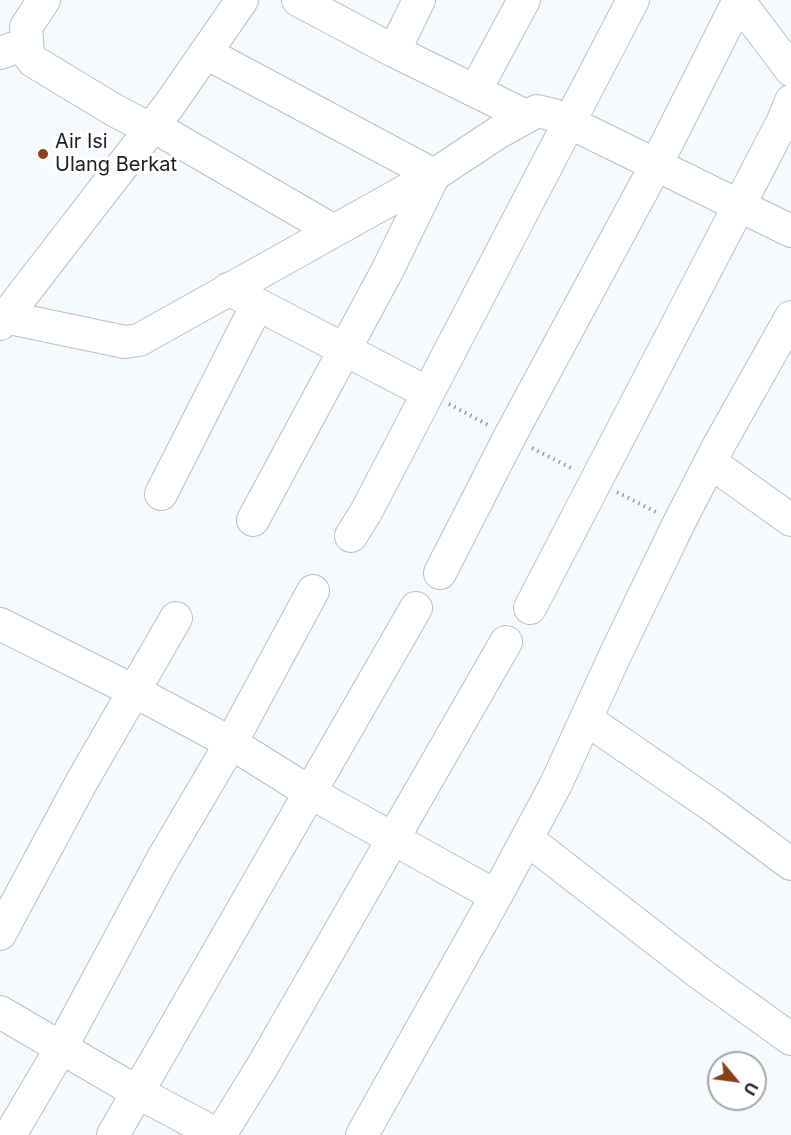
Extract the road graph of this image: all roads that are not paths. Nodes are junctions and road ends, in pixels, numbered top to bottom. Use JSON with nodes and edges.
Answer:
{"nodes":[{"id":1,"x":44,"y":0,"type":"edge"},
{"id":2,"x":242,"y":0,"type":"edge"},
{"id":3,"x":298,"y":0,"type":"edge"},
{"id":4,"x":419,"y":0,"type":"edge"},
{"id":5,"x":524,"y":0,"type":"edge"},
{"id":6,"x":633,"y":0,"type":"edge"},
{"id":7,"x":738,"y":1,"type":"edge"},
{"id":8,"x":19,"y":31,"type":"edge"},
{"id":9,"x":394,"y":51,"type":"junction"},
{"id":10,"x":206,"y":53,"type":"junction"},
{"id":11,"x":791,"y":70,"type":"edge"},
{"id":12,"x":475,"y":91,"type":"junction"},
{"id":13,"x":791,"y":101,"type":"edge"},
{"id":14,"x":526,"y":116,"type":"junction"},
{"id":15,"x":569,"y":123,"type":"junction"},
{"id":16,"x":152,"y":128,"type":"junction"},
{"id":17,"x":656,"y":165,"type":"junction"},
{"id":18,"x":434,"y":175,"type":"junction"},
{"id":19,"x":738,"y":206,"type":"junction"},
{"id":20,"x":334,"y":231,"type":"junction"},
{"id":21,"x":791,"y":231,"type":"edge"},
{"id":22,"x":228,"y":289,"type":"junction"},
{"id":23,"x":257,"y":305,"type":"junction"},
{"id":24,"x":3,"y":320,"type":"edge"},
{"id":25,"x":790,"y":322,"type":"edge"},
{"id":26,"x":345,"y":350,"type":"junction"},
{"id":27,"x":428,"y":393,"type":"junction"},
{"id":28,"x":710,"y":462,"type":"junction"},
{"id":29,"x":161,"y":494,"type":"dead end"},
{"id":30,"x":254,"y":520,"type":"dead end"},
{"id":31,"x":791,"y":520,"type":"edge"},
{"id":32,"x":351,"y":536,"type":"dead end"},
{"id":33,"x":440,"y":573,"type":"dead end"},
{"id":34,"x":314,"y":591,"type":"dead end"},
{"id":35,"x":416,"y":608,"type":"dead end"},
{"id":36,"x":530,"y":608,"type":"dead end"},
{"id":37,"x":176,"y":618,"type":"dead end"},
{"id":38,"x":0,"y":624,"type":"edge"},
{"id":39,"x":506,"y":642,"type":"dead end"},
{"id":40,"x":134,"y":691,"type":"junction"},
{"id":41,"x":586,"y":719,"type":"junction"},
{"id":42,"x":231,"y":742,"type":"junction"},
{"id":43,"x":311,"y":793,"type":"junction"},
{"id":44,"x":393,"y":837,"type":"junction"},
{"id":45,"x":526,"y":839,"type":"junction"},
{"id":46,"x":791,"y":864,"type":"edge"},
{"id":47,"x":496,"y":896,"type":"junction"},
{"id":48,"x":0,"y":934,"type":"edge"},
{"id":49,"x":0,"y":1012,"type":"edge"},
{"id":50,"x":791,"y":1039,"type":"edge"},
{"id":51,"x":61,"y":1048,"type":"junction"},
{"id":52,"x":137,"y":1092,"type":"junction"},
{"id":53,"x":10,"y":1135,"type":"edge"},
{"id":54,"x":113,"y":1135,"type":"edge"},
{"id":55,"x":219,"y":1135,"type":"edge"},
{"id":56,"x":362,"y":1135,"type":"edge"}],
"edges":[{"from":1,"to":8,"type":"street"},
{"from":2,"to":10,"type":"street"},
{"from":3,"to":9,"type":"street"},
{"from":4,"to":9,"type":"street"},
{"from":5,"to":12,"type":"street"},
{"from":6,"to":15,"type":"street"},
{"from":7,"to":11,"type":"street"},
{"from":7,"to":17,"type":"street"},
{"from":8,"to":16,"type":"street"},
{"from":9,"to":12,"type":"street"},
{"from":10,"to":16,"type":"street"},
{"from":10,"to":18,"type":"street"},
{"from":12,"to":14,"type":"street"},
{"from":13,"to":19,"type":"street"},
{"from":14,"to":15,"type":"street"},
{"from":14,"to":18,"type":"street"},
{"from":15,"to":17,"type":"street"},
{"from":15,"to":27,"type":"street"},
{"from":16,"to":20,"type":"street"},
{"from":16,"to":24,"type":"street"},
{"from":17,"to":19,"type":"street"},
{"from":17,"to":33,"type":"street"},
{"from":18,"to":20,"type":"street"},
{"from":18,"to":26,"type":"street"},
{"from":19,"to":21,"type":"street"},
{"from":19,"to":36,"type":"street"},
{"from":20,"to":22,"type":"street"},
{"from":22,"to":23,"type":"street"},
{"from":22,"to":24,"type":"street"},
{"from":23,"to":26,"type":"street"},
{"from":23,"to":29,"type":"street"},
{"from":25,"to":28,"type":"street"},
{"from":26,"to":27,"type":"street"},
{"from":26,"to":30,"type":"street"},
{"from":27,"to":32,"type":"street"},
{"from":28,"to":31,"type":"street"},
{"from":28,"to":41,"type":"street"},
{"from":34,"to":42,"type":"street"},
{"from":35,"to":43,"type":"street"},
{"from":37,"to":40,"type":"street"},
{"from":38,"to":40,"type":"street"},
{"from":39,"to":44,"type":"street"},
{"from":40,"to":42,"type":"street"},
{"from":40,"to":48,"type":"street"},
{"from":41,"to":45,"type":"street"},
{"from":41,"to":46,"type":"street"},
{"from":42,"to":43,"type":"street"},
{"from":42,"to":51,"type":"street"},
{"from":43,"to":44,"type":"street"},
{"from":43,"to":52,"type":"street"},
{"from":44,"to":47,"type":"street"},
{"from":44,"to":55,"type":"street"},
{"from":45,"to":47,"type":"street"},
{"from":45,"to":50,"type":"street"},
{"from":47,"to":56,"type":"street"},
{"from":49,"to":51,"type":"street"},
{"from":51,"to":52,"type":"street"},
{"from":51,"to":53,"type":"street"},
{"from":52,"to":54,"type":"street"},
{"from":52,"to":55,"type":"street"}]}
